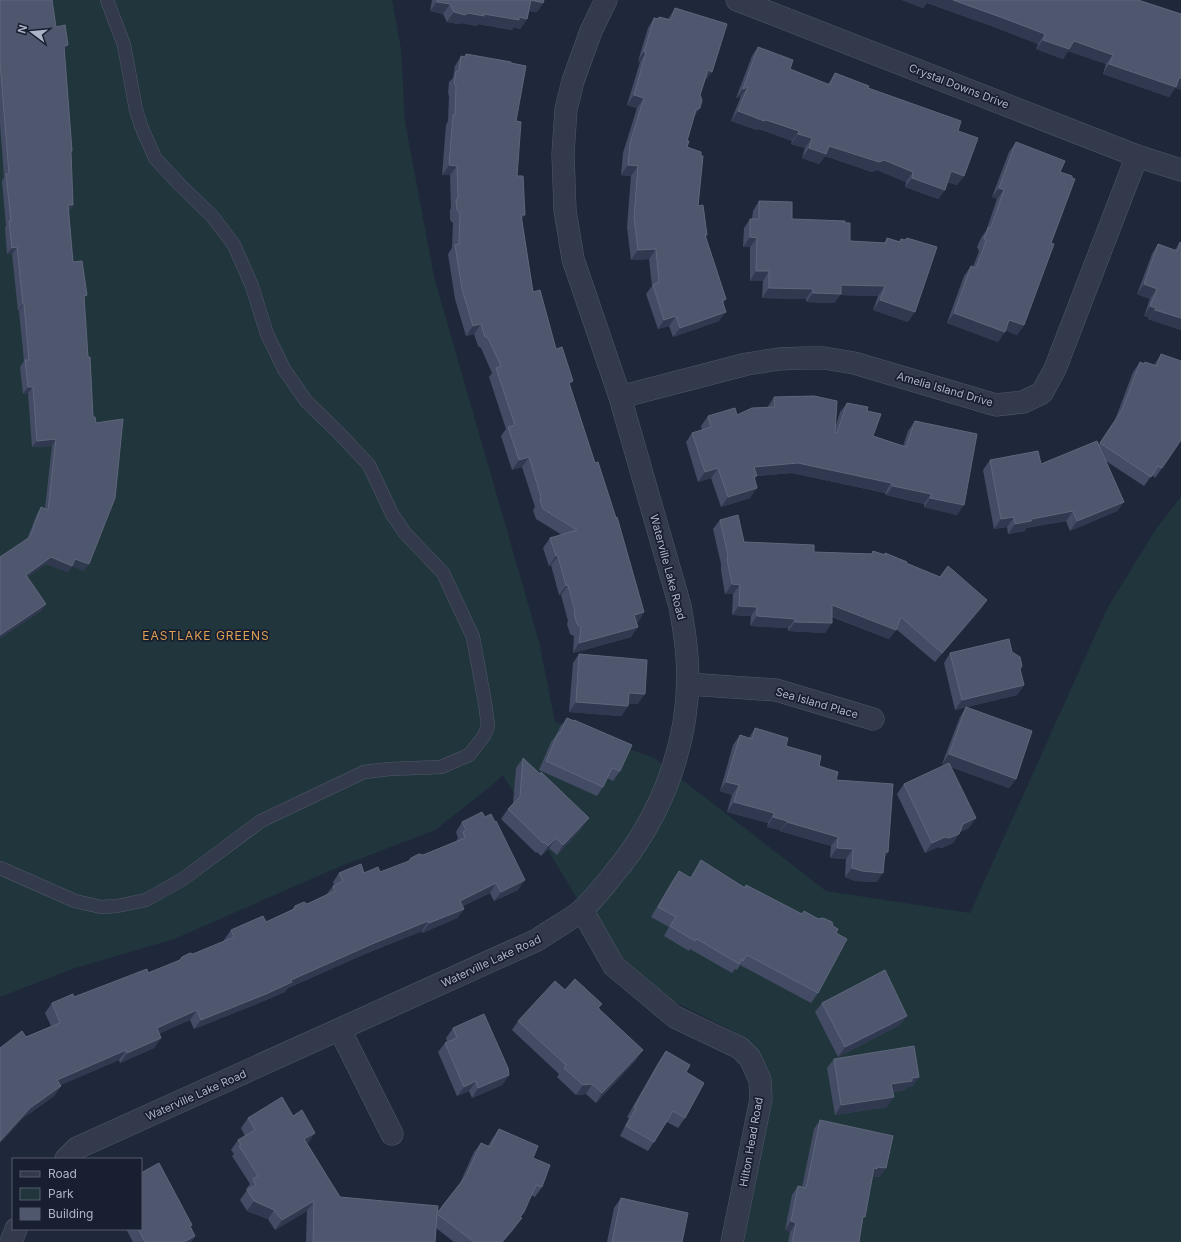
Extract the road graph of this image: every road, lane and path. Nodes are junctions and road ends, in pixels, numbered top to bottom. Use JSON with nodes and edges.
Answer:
{"nodes":[{"id":1,"x":107,"y":0,"type":"edge"},
{"id":2,"x":606,"y":0,"type":"edge"},
{"id":3,"x":737,"y":0,"type":"edge"},
{"id":4,"x":1137,"y":156,"type":"junction"},
{"id":5,"x":1181,"y":170,"type":"edge"},
{"id":6,"x":620,"y":397,"type":"junction"},
{"id":7,"x":688,"y":684,"type":"junction"},
{"id":8,"x":873,"y":719,"type":"dead end"},
{"id":9,"x":0,"y":868,"type":"edge"},
{"id":10,"x":582,"y":910,"type":"junction"},
{"id":11,"x":340,"y":1030,"type":"junction"},
{"id":12,"x":392,"y":1134,"type":"dead end"},
{"id":13,"x":67,"y":1158,"type":"edge"},
{"id":14,"x":16,"y":1230,"type":"edge"},
{"id":15,"x":11,"y":1242,"type":"edge"},
{"id":16,"x":732,"y":1242,"type":"edge"}],
"edges":[{"from":1,"to":9,"type":"lane"},
{"from":2,"to":6,"type":"street","name":"Waterville Lake Road"},
{"from":3,"to":4,"type":"street","name":"Crystal Downs Drive"},
{"from":4,"to":5,"type":"street","name":"Crystal Downs Drive"},
{"from":4,"to":6,"type":"street","name":"Amelia Island Drive"},
{"from":6,"to":7,"type":"street","name":"Waterville Lake Road"},
{"from":7,"to":8,"type":"street","name":"Sea Island Place"},
{"from":7,"to":10,"type":"street","name":"Waterville Lake Road"},
{"from":10,"to":11,"type":"street","name":"Waterville Lake Road"},
{"from":10,"to":16,"type":"street","name":"Hilton Head Road"},
{"from":11,"to":12,"type":"street"},
{"from":11,"to":13,"type":"street","name":"Waterville Lake Road"},
{"from":14,"to":15,"type":"street"}]}
